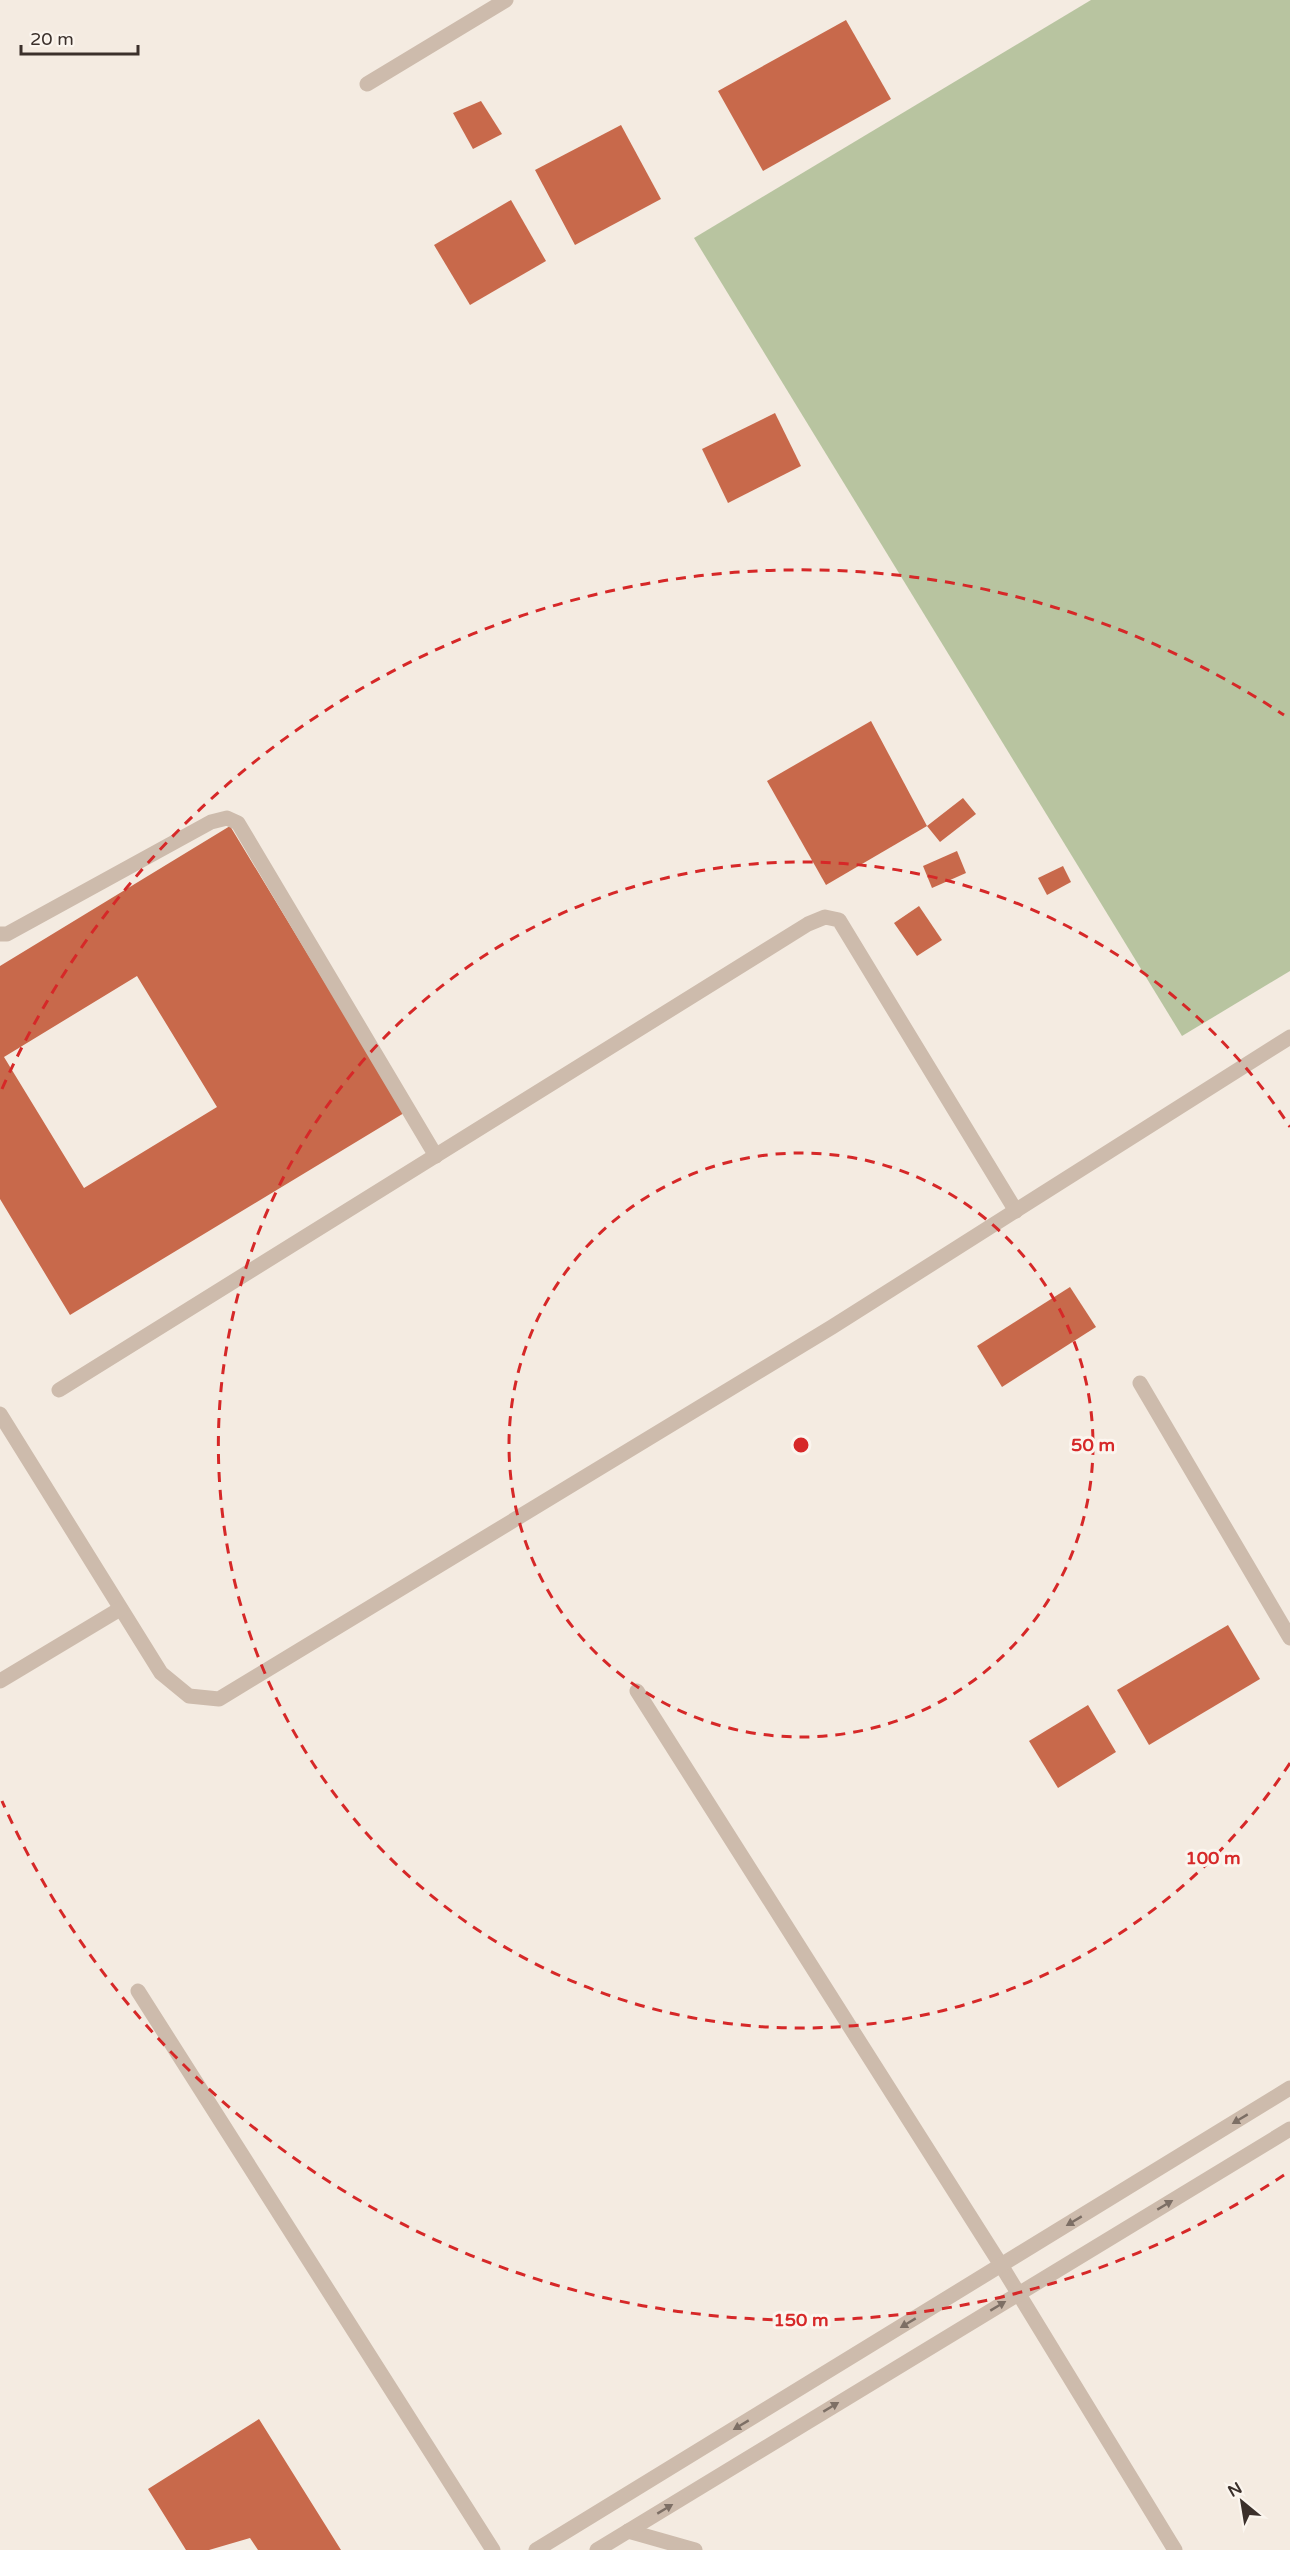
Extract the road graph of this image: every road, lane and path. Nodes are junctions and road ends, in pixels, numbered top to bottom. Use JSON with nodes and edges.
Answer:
{"nodes":[{"id":1,"x":506,"y":0,"type":"edge"},
{"id":2,"x":367,"y":84,"type":"dead end"},
{"id":3,"x":0,"y":934,"type":"edge"},
{"id":4,"x":1290,"y":1037,"type":"edge"},
{"id":5,"x":436,"y":1156,"type":"junction"},
{"id":6,"x":1016,"y":1210,"type":"junction"},
{"id":7,"x":1140,"y":1383,"type":"dead end"},
{"id":8,"x":59,"y":1390,"type":"dead end"},
{"id":9,"x":0,"y":1414,"type":"edge"},
{"id":10,"x":120,"y":1610,"type":"junction"},
{"id":11,"x":1290,"y":1638,"type":"edge"},
{"id":12,"x":0,"y":1681,"type":"edge"},
{"id":13,"x":637,"y":1691,"type":"dead end"},
{"id":14,"x":138,"y":1991,"type":"dead end"},
{"id":15,"x":1290,"y":2088,"type":"edge"},
{"id":16,"x":1290,"y":2128,"type":"edge"},
{"id":17,"x":1002,"y":2265,"type":"junction"},
{"id":18,"x":1017,"y":2294,"type":"junction"},
{"id":19,"x":628,"y":2531,"type":"junction"},
{"id":20,"x":493,"y":2550,"type":"edge"},
{"id":21,"x":536,"y":2550,"type":"edge"},
{"id":22,"x":597,"y":2550,"type":"edge"},
{"id":23,"x":695,"y":2550,"type":"edge"},
{"id":24,"x":1175,"y":2550,"type":"edge"}],
"edges":[{"from":1,"to":2,"type":"street"},
{"from":3,"to":5,"type":"street"},
{"from":4,"to":6,"type":"street"},
{"from":5,"to":6,"type":"street"},
{"from":5,"to":8,"type":"street"},
{"from":6,"to":10,"type":"street"},
{"from":7,"to":11,"type":"street"},
{"from":9,"to":10,"type":"street"},
{"from":10,"to":12,"type":"street"},
{"from":13,"to":17,"type":"street"},
{"from":14,"to":20,"type":"street"},
{"from":15,"to":17,"type":"street","one_way":true},
{"from":18,"to":16,"type":"street","one_way":true},
{"from":17,"to":18,"type":"street"},
{"from":17,"to":21,"type":"street","one_way":true},
{"from":19,"to":18,"type":"street","one_way":true},
{"from":18,"to":24,"type":"street"},
{"from":19,"to":22,"type":"street"},
{"from":19,"to":23,"type":"street"}]}
